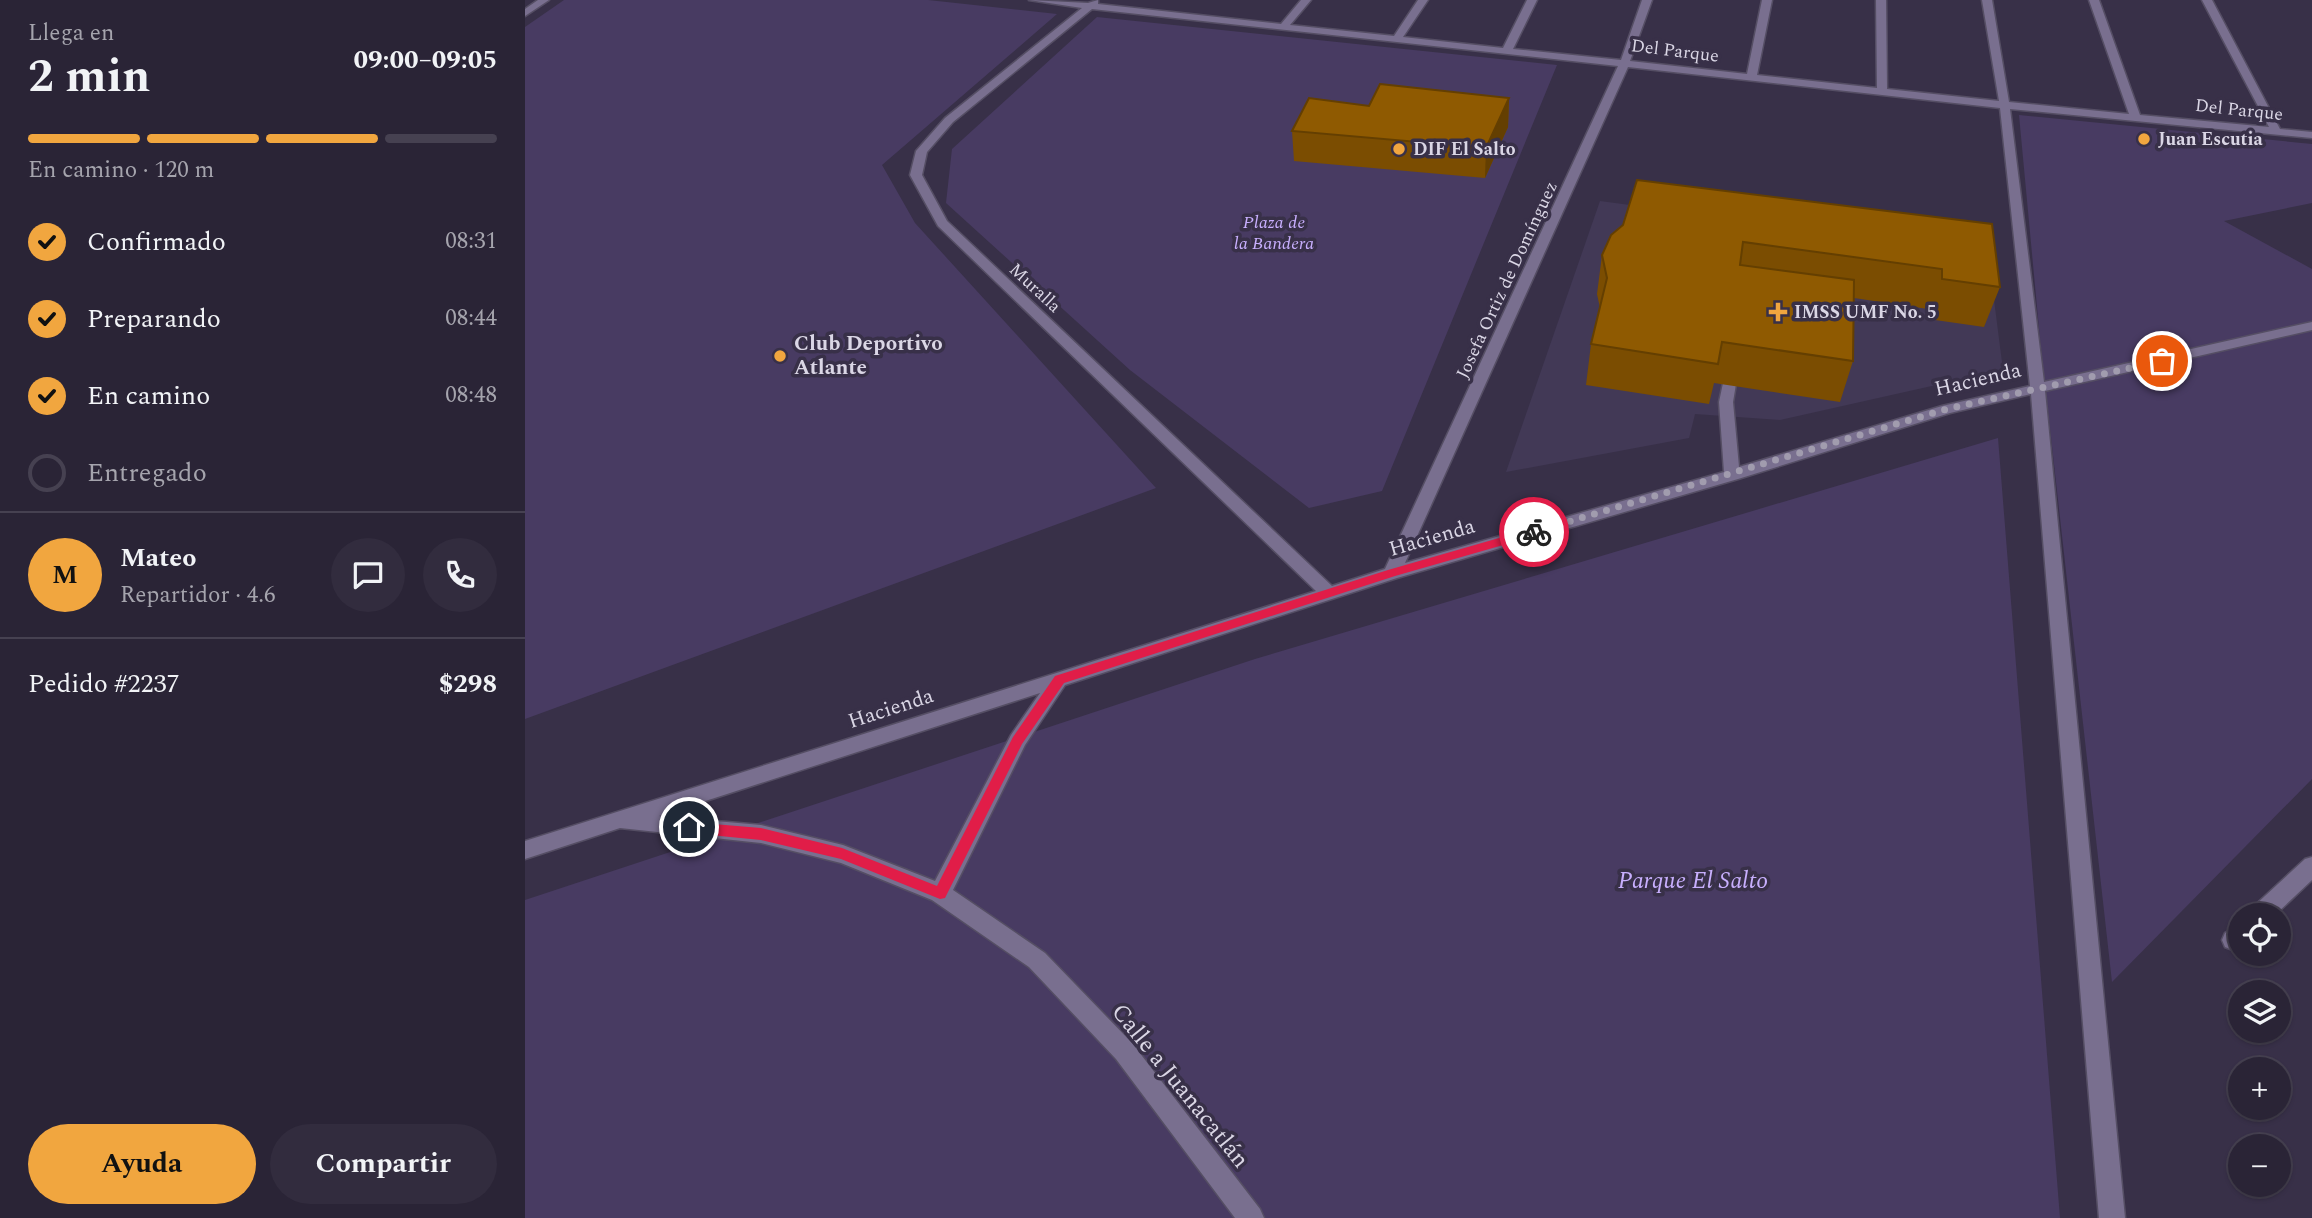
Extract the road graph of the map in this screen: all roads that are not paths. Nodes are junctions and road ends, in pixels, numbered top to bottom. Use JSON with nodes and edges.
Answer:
{"nodes":[{"id":1,"x":544,"y":0,"type":"edge"},
{"id":2,"x":1034,"y":0,"type":"edge"},
{"id":3,"x":1306,"y":0,"type":"edge"},
{"id":4,"x":1423,"y":0,"type":"edge"},
{"id":5,"x":1532,"y":0,"type":"edge"},
{"id":6,"x":1647,"y":0,"type":"edge"},
{"id":7,"x":1767,"y":0,"type":"edge"},
{"id":8,"x":1881,"y":0,"type":"edge"},
{"id":9,"x":1987,"y":0,"type":"edge"},
{"id":10,"x":2094,"y":0,"type":"edge"},
{"id":11,"x":2207,"y":0,"type":"edge"},
{"id":12,"x":1094,"y":3,"type":"edge"},
{"id":13,"x":525,"y":13,"type":"edge"},
{"id":14,"x":1283,"y":27,"type":"junction"},
{"id":15,"x":1397,"y":38,"type":"junction"},
{"id":16,"x":1507,"y":50,"type":"junction"},
{"id":17,"x":1625,"y":62,"type":"junction"},
{"id":18,"x":1751,"y":77,"type":"junction"},
{"id":19,"x":1882,"y":91,"type":"junction"},
{"id":20,"x":2005,"y":104,"type":"junction"},
{"id":21,"x":2135,"y":117,"type":"junction"},
{"id":22,"x":2276,"y":131,"type":"junction"},
{"id":23,"x":2312,"y":135,"type":"edge"},
{"id":24,"x":2312,"y":326,"type":"edge"},
{"id":25,"x":1731,"y":372,"type":"edge"},
{"id":26,"x":2038,"y":390,"type":"junction"},
{"id":27,"x":1732,"y":475,"type":"junction"},
{"id":28,"x":1392,"y":573,"type":"junction"},
{"id":29,"x":1329,"y":593,"type":"junction"},
{"id":30,"x":1059,"y":679,"type":"junction"},
{"id":31,"x":616,"y":821,"type":"junction"},
{"id":32,"x":525,"y":850,"type":"edge"},
{"id":33,"x":2312,"y":866,"type":"edge"},
{"id":34,"x":940,"y":893,"type":"junction"},
{"id":35,"x":2273,"y":903,"type":"edge"},
{"id":36,"x":1251,"y":1218,"type":"edge"},
{"id":37,"x":2112,"y":1218,"type":"edge"}],
"edges":[{"from":1,"to":13,"type":"street"},
{"from":2,"to":12,"type":"street","name":"Del Parque"},
{"from":3,"to":14,"type":"street"},
{"from":4,"to":15,"type":"street"},
{"from":5,"to":16,"type":"street"},
{"from":6,"to":17,"type":"street","name":"Josefa Ortiz de Domínguez"},
{"from":7,"to":18,"type":"street"},
{"from":8,"to":19,"type":"street"},
{"from":9,"to":20,"type":"street"},
{"from":10,"to":21,"type":"street"},
{"from":11,"to":22,"type":"street"},
{"from":12,"to":14,"type":"street","name":"Del Parque"},
{"from":12,"to":29,"type":"street","name":"Muralla"},
{"from":14,"to":15,"type":"street","name":"Del Parque"},
{"from":15,"to":16,"type":"street","name":"Del Parque"},
{"from":16,"to":17,"type":"street","name":"Del Parque"},
{"from":17,"to":18,"type":"street","name":"Del Parque"},
{"from":17,"to":28,"type":"street","name":"Josefa Ortiz de Domínguez"},
{"from":18,"to":19,"type":"street","name":"Del Parque"},
{"from":19,"to":20,"type":"street","name":"Del Parque"},
{"from":20,"to":21,"type":"street","name":"Del Parque"},
{"from":20,"to":26,"type":"street"},
{"from":21,"to":22,"type":"street","name":"Del Parque"},
{"from":22,"to":23,"type":"street","name":"Del Parque"},
{"from":24,"to":26,"type":"street","name":"Hacienda"},
{"from":25,"to":27,"type":"street"},
{"from":26,"to":27,"type":"street","name":"Hacienda"},
{"from":26,"to":37,"type":"street"},
{"from":27,"to":28,"type":"street","name":"Hacienda"},
{"from":28,"to":29,"type":"street","name":"Hacienda"},
{"from":29,"to":30,"type":"street","name":"Hacienda"},
{"from":30,"to":31,"type":"street","name":"Hacienda"},
{"from":30,"to":34,"type":"street"},
{"from":31,"to":32,"type":"street","name":"Calle a Juanacatlán"},
{"from":31,"to":34,"type":"street","name":"Calle a Juanacatlán"},
{"from":33,"to":35,"type":"street"},
{"from":34,"to":36,"type":"street","name":"Calle a Juanacatlán"}]}
